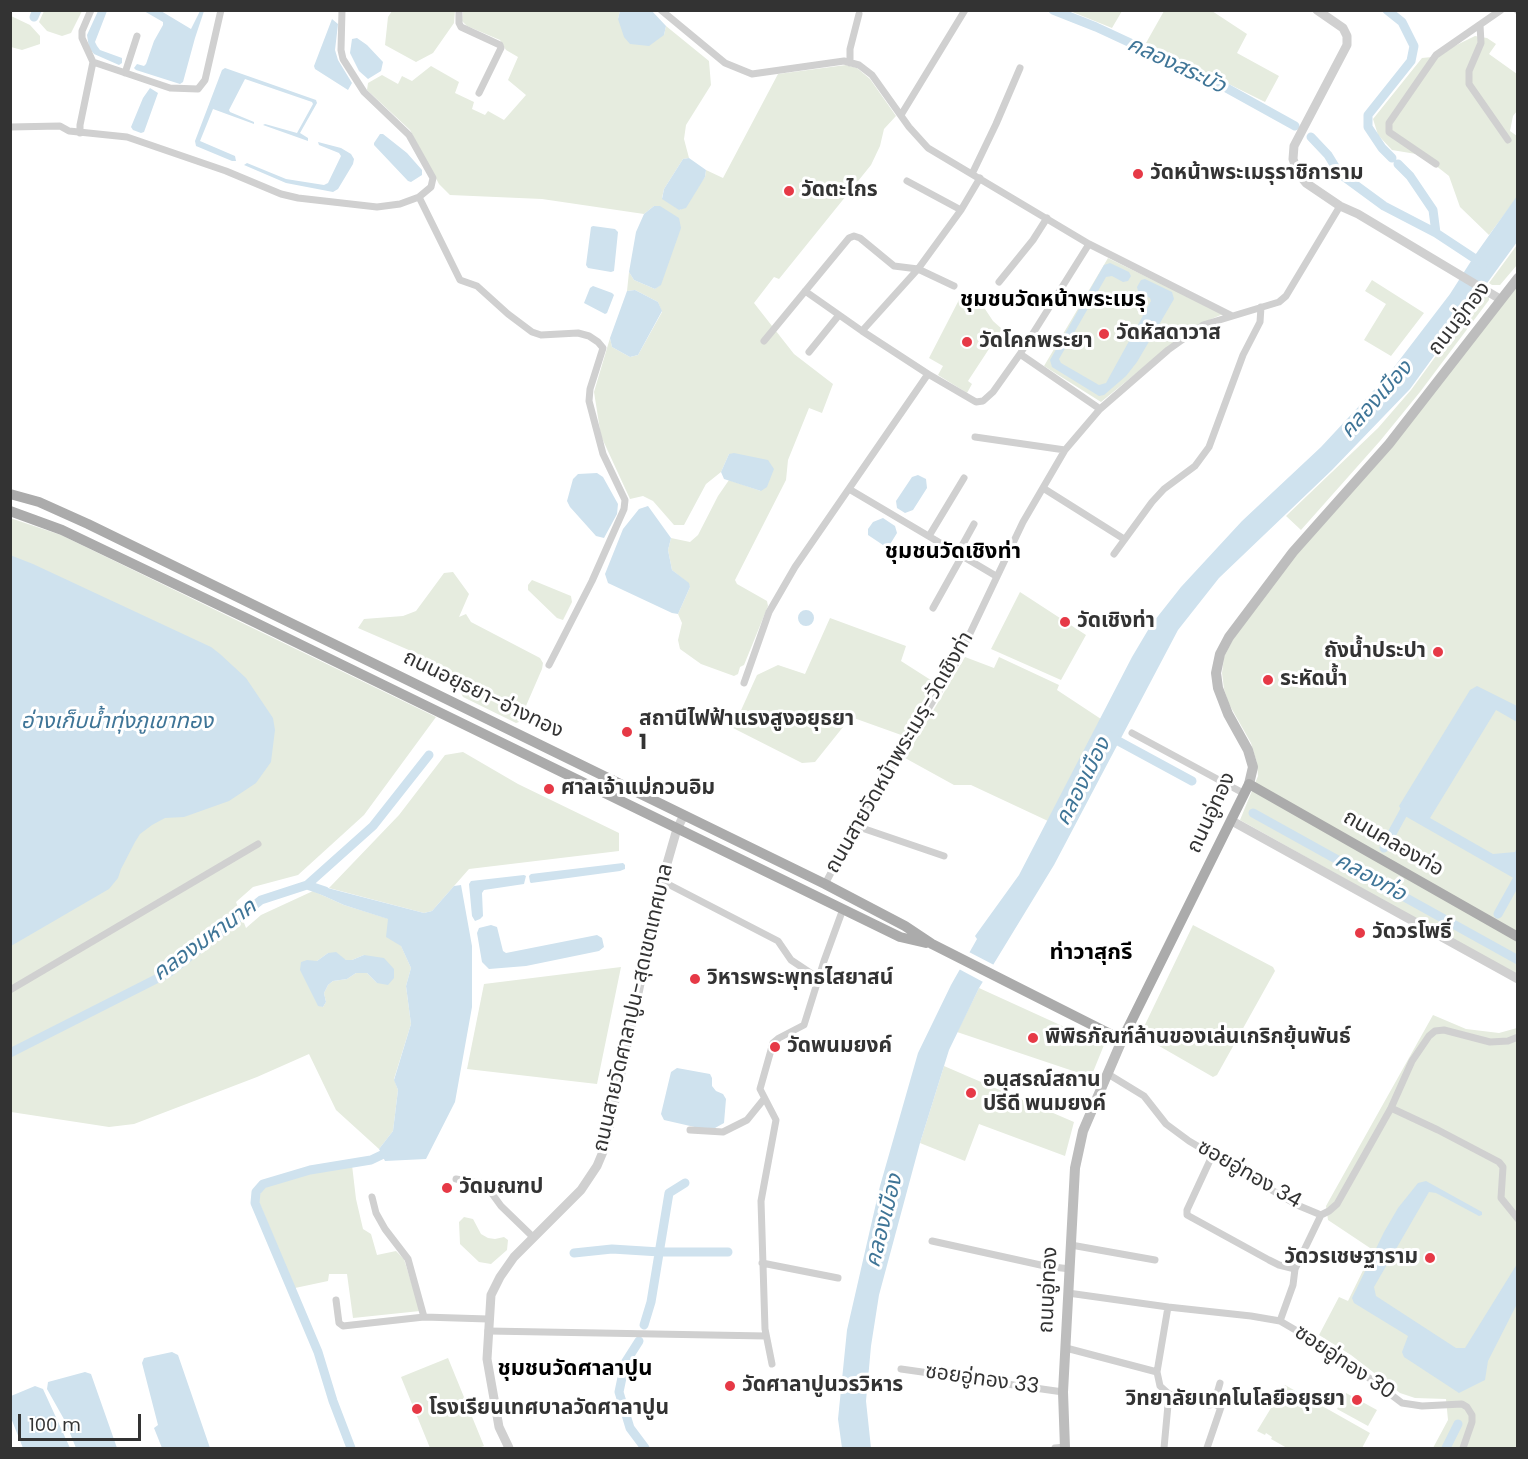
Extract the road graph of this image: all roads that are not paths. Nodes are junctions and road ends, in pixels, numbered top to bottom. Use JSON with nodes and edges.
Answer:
{"nodes":[{"id":1,"x":92,"y":10,"type":"edge"},
{"id":2,"x":221,"y":10,"type":"edge"},
{"id":3,"x":342,"y":10,"type":"edge"},
{"id":4,"x":459,"y":10,"type":"edge"},
{"id":5,"x":661,"y":10,"type":"edge"},
{"id":6,"x":965,"y":10,"type":"edge"},
{"id":7,"x":1317,"y":10,"type":"edge"},
{"id":8,"x":1501,"y":10,"type":"edge"},
{"id":9,"x":859,"y":14,"type":"dead end"},
{"id":10,"x":1480,"y":25,"type":"junction"},
{"id":11,"x":137,"y":36,"type":"dead end"},
{"id":12,"x":93,"y":62,"type":"junction"},
{"id":13,"x":850,"y":63,"type":"junction"},
{"id":14,"x":1020,"y":68,"type":"dead end"},
{"id":15,"x":124,"y":73,"type":"junction"},
{"id":16,"x":479,"y":93,"type":"dead end"},
{"id":17,"x":901,"y":115,"type":"junction"},
{"id":18,"x":10,"y":127,"type":"edge"},
{"id":19,"x":80,"y":133,"type":"junction"},
{"id":20,"x":1508,"y":140,"type":"dead end"},
{"id":21,"x":1436,"y":164,"type":"dead end"},
{"id":22,"x":972,"y":174,"type":"junction"},
{"id":23,"x":980,"y":178,"type":"junction"},
{"id":24,"x":907,"y":181,"type":"dead end"},
{"id":25,"x":419,"y":198,"type":"junction"},
{"id":26,"x":1340,"y":206,"type":"junction"},
{"id":27,"x":961,"y":210,"type":"junction"},
{"id":28,"x":1047,"y":218,"type":"junction"},
{"id":29,"x":1089,"y":244,"type":"junction"},
{"id":30,"x":918,"y":269,"type":"junction"},
{"id":31,"x":1518,"y":278,"type":"edge"},
{"id":32,"x":999,"y":282,"type":"dead end"},
{"id":33,"x":954,"y":286,"type":"dead end"},
{"id":34,"x":806,"y":291,"type":"junction"},
{"id":35,"x":1496,"y":296,"type":"junction"},
{"id":36,"x":1261,"y":306,"type":"junction"},
{"id":37,"x":839,"y":315,"type":"junction"},
{"id":38,"x":1232,"y":316,"type":"junction"},
{"id":39,"x":862,"y":331,"type":"junction"},
{"id":40,"x":764,"y":341,"type":"dead end"},
{"id":41,"x":809,"y":352,"type":"dead end"},
{"id":42,"x":1020,"y":354,"type":"junction"},
{"id":43,"x":928,"y":374,"type":"junction"},
{"id":44,"x":1100,"y":409,"type":"junction"},
{"id":45,"x":975,"y":437,"type":"dead end"},
{"id":46,"x":1065,"y":450,"type":"junction"},
{"id":47,"x":964,"y":478,"type":"dead end"},
{"id":48,"x":1043,"y":488,"type":"junction"},
{"id":49,"x":849,"y":489,"type":"junction"},
{"id":50,"x":10,"y":494,"type":"edge"},
{"id":51,"x":10,"y":511,"type":"edge"},
{"id":52,"x":974,"y":524,"type":"dead end"},
{"id":53,"x":929,"y":536,"type":"junction"},
{"id":54,"x":1124,"y":539,"type":"junction"},
{"id":55,"x":960,"y":554,"type":"junction"},
{"id":56,"x":1114,"y":554,"type":"dead end"},
{"id":57,"x":996,"y":576,"type":"junction"},
{"id":58,"x":933,"y":608,"type":"dead end"},
{"id":59,"x":549,"y":665,"type":"dead end"},
{"id":60,"x":744,"y":683,"type":"dead end"},
{"id":61,"x":1132,"y":733,"type":"dead end"},
{"id":62,"x":1247,"y":789,"type":"junction"},
{"id":63,"x":684,"y":815,"type":"junction"},
{"id":64,"x":1232,"y":820,"type":"junction"},
{"id":65,"x":856,"y":826,"type":"junction"},
{"id":66,"x":677,"y":829,"type":"junction"},
{"id":67,"x":258,"y":844,"type":"dead end"},
{"id":68,"x":944,"y":856,"type":"dead end"},
{"id":69,"x":662,"y":881,"type":"junction"},
{"id":70,"x":825,"y":884,"type":"junction"},
{"id":71,"x":843,"y":909,"type":"junction"},
{"id":72,"x":1518,"y":936,"type":"edge"},
{"id":73,"x":932,"y":944,"type":"junction"},
{"id":74,"x":818,"y":978,"type":"junction"},
{"id":75,"x":1518,"y":979,"type":"edge"},
{"id":76,"x":10,"y":990,"type":"edge"},
{"id":77,"x":1518,"y":1037,"type":"edge"},
{"id":78,"x":1122,"y":1040,"type":"junction"},
{"id":79,"x":1108,"y":1074,"type":"junction"},
{"id":80,"x":764,"y":1099,"type":"junction"},
{"id":81,"x":1391,"y":1108,"type":"junction"},
{"id":82,"x":690,"y":1130,"type":"dead end"},
{"id":83,"x":1212,"y":1156,"type":"junction"},
{"id":84,"x":456,"y":1179,"type":"dead end"},
{"id":85,"x":372,"y":1197,"type":"dead end"},
{"id":86,"x":1321,"y":1215,"type":"junction"},
{"id":87,"x":1518,"y":1219,"type":"edge"},
{"id":88,"x":533,"y":1237,"type":"junction"},
{"id":89,"x":932,"y":1241,"type":"dead end"},
{"id":90,"x":1071,"y":1245,"type":"junction"},
{"id":91,"x":1155,"y":1260,"type":"dead end"},
{"id":92,"x":762,"y":1263,"type":"junction"},
{"id":93,"x":1070,"y":1269,"type":"junction"},
{"id":94,"x":1295,"y":1269,"type":"junction"},
{"id":95,"x":838,"y":1278,"type":"dead end"},
{"id":96,"x":1068,"y":1293,"type":"junction"},
{"id":97,"x":336,"y":1300,"type":"dead end"},
{"id":98,"x":1168,"y":1307,"type":"junction"},
{"id":99,"x":424,"y":1317,"type":"junction"},
{"id":100,"x":488,"y":1319,"type":"junction"},
{"id":101,"x":1280,"y":1321,"type":"junction"},
{"id":102,"x":488,"y":1331,"type":"junction"},
{"id":103,"x":766,"y":1336,"type":"junction"},
{"id":104,"x":1066,"y":1348,"type":"junction"},
{"id":105,"x":772,"y":1364,"type":"dead end"},
{"id":106,"x":901,"y":1369,"type":"dead end"},
{"id":107,"x":1157,"y":1372,"type":"junction"},
{"id":108,"x":1220,"y":1383,"type":"dead end"},
{"id":109,"x":1063,"y":1392,"type":"junction"},
{"id":110,"x":1169,"y":1394,"type":"junction"},
{"id":111,"x":1214,"y":1404,"type":"junction"},
{"id":112,"x":1061,"y":1448,"type":"edge"},
{"id":113,"x":509,"y":1449,"type":"edge"},
{"id":114,"x":1164,"y":1449,"type":"edge"},
{"id":115,"x":1206,"y":1449,"type":"edge"},
{"id":116,"x":1463,"y":1449,"type":"edge"}],
"edges":[{"from":1,"to":12,"type":"street"},
{"from":2,"to":15,"type":"street"},
{"from":3,"to":25,"type":"street"},
{"from":4,"to":16,"type":"street"},
{"from":5,"to":13,"type":"street"},
{"from":6,"to":17,"type":"street"},
{"from":7,"to":26,"type":"street"},
{"from":8,"to":10,"type":"street"},
{"from":9,"to":13,"type":"street"},
{"from":10,"to":20,"type":"street"},
{"from":10,"to":21,"type":"street"},
{"from":11,"to":15,"type":"street"},
{"from":12,"to":15,"type":"street"},
{"from":12,"to":19,"type":"street"},
{"from":13,"to":17,"type":"street"},
{"from":14,"to":22,"type":"street"},
{"from":17,"to":22,"type":"street"},
{"from":18,"to":19,"type":"street"},
{"from":19,"to":25,"type":"street"},
{"from":22,"to":23,"type":"street"},
{"from":23,"to":27,"type":"street"},
{"from":23,"to":28,"type":"street"},
{"from":24,"to":27,"type":"street"},
{"from":25,"to":59,"type":"street"},
{"from":26,"to":35,"type":"street"},
{"from":26,"to":36,"type":"street","name":"ถนนสายวัดหน้าพระเมรุ-วัดเชิงท่า"},
{"from":27,"to":30,"type":"street"},
{"from":28,"to":29,"type":"street"},
{"from":28,"to":32,"type":"street"},
{"from":29,"to":38,"type":"street"},
{"from":29,"to":42,"type":"street"},
{"from":30,"to":33,"type":"street"},
{"from":30,"to":34,"type":"street"},
{"from":30,"to":39,"type":"street"},
{"from":31,"to":35,"type":"main road","name":"ถนนอู่ทอง"},
{"from":34,"to":37,"type":"street"},
{"from":34,"to":40,"type":"street"},
{"from":35,"to":62,"type":"main road","name":"ถนนอู่ทอง"},
{"from":36,"to":38,"type":"street","name":"ถนนสายวัดหน้าพระเมรุ-วัดเชิงท่า"},
{"from":36,"to":54,"type":"street"},
{"from":37,"to":39,"type":"street"},
{"from":37,"to":41,"type":"street"},
{"from":38,"to":44,"type":"street","name":"ถนนสายวัดหน้าพระเมรุ-วัดเชิงท่า"},
{"from":39,"to":43,"type":"street"},
{"from":42,"to":43,"type":"street"},
{"from":42,"to":44,"type":"street"},
{"from":43,"to":49,"type":"street"},
{"from":44,"to":46,"type":"street","name":"ถนนสายวัดหน้าพระเมรุ-วัดเชิงท่า"},
{"from":45,"to":46,"type":"street"},
{"from":46,"to":48,"type":"street","name":"ถนนสายวัดหน้าพระเมรุ-วัดเชิงท่า"},
{"from":47,"to":53,"type":"street"},
{"from":48,"to":54,"type":"street"},
{"from":48,"to":57,"type":"street","name":"ถนนสายวัดหน้าพระเมรุ-วัดเชิงท่า"},
{"from":49,"to":53,"type":"street"},
{"from":49,"to":60,"type":"street"},
{"from":50,"to":63,"type":"main road","name":"ถนนอยุธยา-อ่างทอง"},
{"from":51,"to":66,"type":"main road","name":"ถนนอยุธยา-อ่างทอง"},
{"from":52,"to":55,"type":"street"},
{"from":53,"to":55,"type":"street"},
{"from":54,"to":56,"type":"street"},
{"from":55,"to":57,"type":"street"},
{"from":55,"to":58,"type":"street"},
{"from":57,"to":65,"type":"street","name":"ถนนสายวัดหน้าพระเมรุ-วัดเชิงท่า"},
{"from":61,"to":62,"type":"street"},
{"from":62,"to":64,"type":"main road","name":"ถนนอู่ทอง"},
{"from":62,"to":72,"type":"main road","name":"ถนนคลองท่อ"},
{"from":63,"to":66,"type":"street","name":"ถนนสายวัดศาลาปูน-สุดเขตเทศบาล"},
{"from":63,"to":70,"type":"main road","name":"ถนนอยุธยา-อ่างทอง"},
{"from":64,"to":75,"type":"street"},
{"from":64,"to":78,"type":"main road","name":"ถนนอู่ทอง"},
{"from":65,"to":68,"type":"street"},
{"from":65,"to":70,"type":"street","name":"ถนนสายวัดหน้าพระเมรุ-วัดเชิงท่า"},
{"from":66,"to":69,"type":"street","name":"ถนนสายวัดศาลาปูน-สุดเขตเทศบาล"},
{"from":66,"to":71,"type":"main road","name":"ถนนอยุธยา-อ่างทอง"},
{"from":67,"to":76,"type":"street"},
{"from":69,"to":74,"type":"street"},
{"from":69,"to":88,"type":"street","name":"ถนนสายวัดศาลาปูน-สุดเขตเทศบาล"},
{"from":70,"to":73,"type":"main road","name":"ถนนอยุธยา-อ่างทอง"},
{"from":71,"to":73,"type":"main road","name":"ถนนอยุธยา-อ่างทอง"},
{"from":71,"to":74,"type":"street"},
{"from":73,"to":78,"type":"main road","name":"ถนนอยุธยา-อ่างทอง"},
{"from":74,"to":80,"type":"street"},
{"from":77,"to":81,"type":"street","name":"ซอยอู่ทอง 34"},
{"from":78,"to":79,"type":"main road","name":"ถนนอู่ทอง"},
{"from":79,"to":83,"type":"street","name":"ซอยอู่ทอง 34"},
{"from":79,"to":90,"type":"main road","name":"ถนนอู่ทอง"},
{"from":80,"to":82,"type":"street"},
{"from":80,"to":92,"type":"street"},
{"from":81,"to":86,"type":"street","name":"ซอยอู่ทอง 34"},
{"from":81,"to":87,"type":"street"},
{"from":83,"to":86,"type":"street","name":"ซอยอู่ทอง 34"},
{"from":83,"to":94,"type":"street"},
{"from":84,"to":88,"type":"street"},
{"from":85,"to":99,"type":"street"},
{"from":86,"to":94,"type":"street"},
{"from":88,"to":100,"type":"street","name":"ถนนสายวัดศาลาปูน-สุดเขตเทศบาล"},
{"from":89,"to":93,"type":"street"},
{"from":90,"to":91,"type":"street"},
{"from":90,"to":93,"type":"main road","name":"ถนนอู่ทอง"},
{"from":92,"to":95,"type":"street"},
{"from":92,"to":103,"type":"street"},
{"from":93,"to":96,"type":"main road","name":"ถนนอู่ทอง"},
{"from":94,"to":101,"type":"street"},
{"from":96,"to":98,"type":"street","name":"ซอยอู่ทอง 30"},
{"from":96,"to":104,"type":"main road","name":"ถนนอู่ทอง"},
{"from":97,"to":99,"type":"street"},
{"from":98,"to":101,"type":"street","name":"ซอยอู่ทอง 30"},
{"from":98,"to":107,"type":"street"},
{"from":99,"to":100,"type":"street"},
{"from":100,"to":102,"type":"street","name":"ถนนสายวัดศาลาปูน-สุดเขตเทศบาล"},
{"from":101,"to":116,"type":"street","name":"ซอยอู่ทอง 30"},
{"from":102,"to":103,"type":"street"},
{"from":102,"to":113,"type":"street","name":"ถนนสายวัดศาลาปูน-สุดเขตเทศบาล"},
{"from":103,"to":105,"type":"street"},
{"from":104,"to":107,"type":"street"},
{"from":104,"to":109,"type":"main road","name":"ถนนอู่ทอง"},
{"from":106,"to":109,"type":"street","name":"ซอยอู่ทอง 33"},
{"from":107,"to":110,"type":"street"},
{"from":108,"to":111,"type":"street"},
{"from":109,"to":112,"type":"main road","name":"ถนนอู่ทอง"},
{"from":110,"to":111,"type":"street"},
{"from":110,"to":114,"type":"street"},
{"from":111,"to":115,"type":"street"}]}
